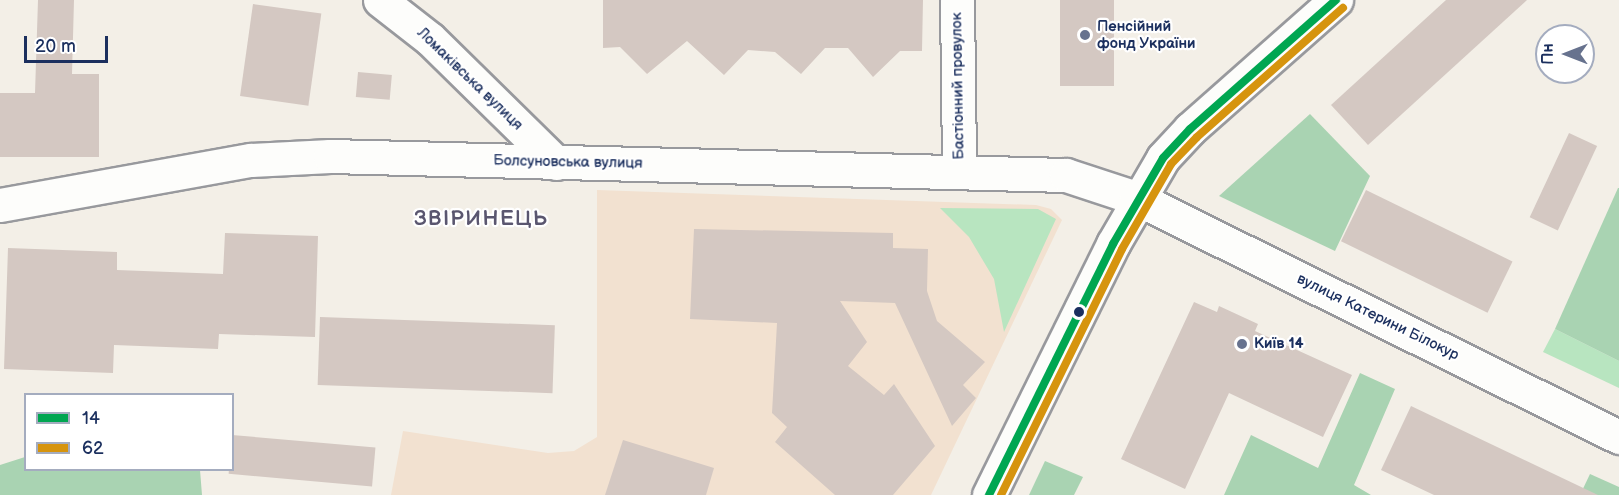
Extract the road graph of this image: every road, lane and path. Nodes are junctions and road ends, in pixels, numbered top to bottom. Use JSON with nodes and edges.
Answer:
{"nodes":[{"id":1,"x":380,"y":0,"type":"edge"},
{"id":2,"x":957,"y":0,"type":"edge"},
{"id":3,"x":1336,"y":0,"type":"edge"},
{"id":4,"x":556,"y":163,"type":"junction"},
{"id":5,"x":959,"y":172,"type":"junction"},
{"id":6,"x":1136,"y":198,"type":"junction"},
{"id":7,"x":0,"y":206,"type":"edge"},
{"id":8,"x":1619,"y":436,"type":"edge"},
{"id":9,"x":989,"y":495,"type":"edge"}],
"edges":[{"from":1,"to":4,"type":"street","name":"Ломаківська вулиця"},
{"from":2,"to":5,"type":"street","name":"Бастіонний провулок"},
{"from":3,"to":6,"type":"street"},
{"from":4,"to":5,"type":"street","name":"Болсуновська вулиця"},
{"from":4,"to":7,"type":"street","name":"Болсуновська вулиця"},
{"from":5,"to":6,"type":"street","name":"Болсуновська вулиця"},
{"from":6,"to":8,"type":"street","name":"вулиця Катерини Білокур"},
{"from":6,"to":9,"type":"street"}]}
